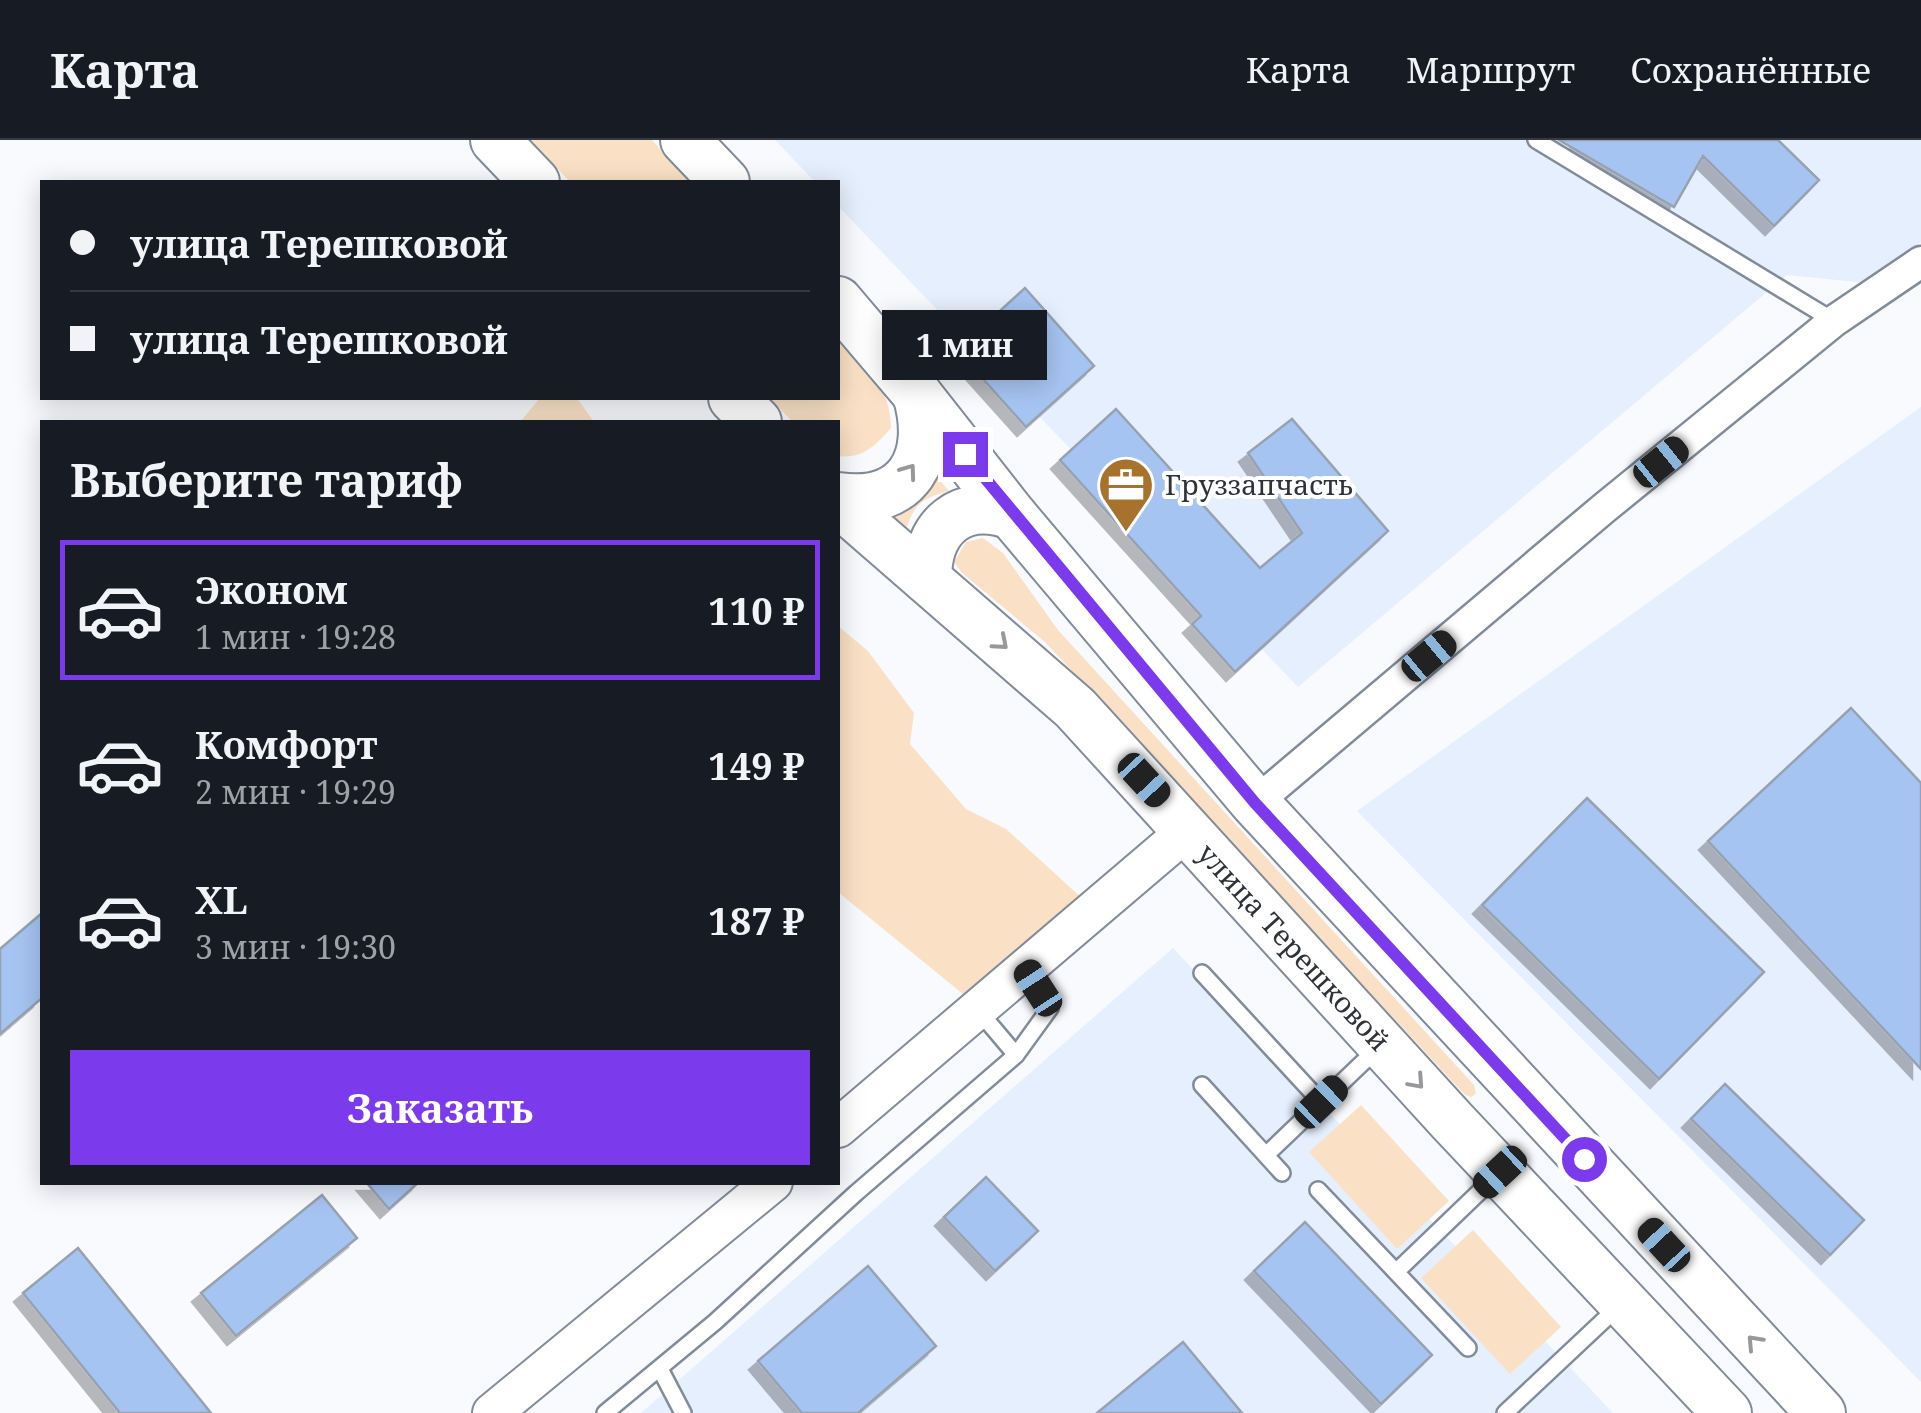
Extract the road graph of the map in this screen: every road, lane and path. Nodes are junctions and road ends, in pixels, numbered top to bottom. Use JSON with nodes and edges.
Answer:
{"nodes":[{"id":1,"x":495,"y":140,"type":"edge"},
{"id":2,"x":684,"y":140,"type":"edge"},
{"id":3,"x":1536,"y":140,"type":"edge"},
{"id":4,"x":533,"y":180,"type":"edge"},
{"id":5,"x":723,"y":180,"type":"edge"},
{"id":6,"x":1921,"y":262,"type":"edge"},
{"id":7,"x":840,"y":303,"type":"edge"},
{"id":8,"x":1834,"y":321,"type":"junction"},
{"id":9,"x":917,"y":394,"type":"junction"},
{"id":10,"x":735,"y":400,"type":"edge"},
{"id":11,"x":755,"y":420,"type":"edge"},
{"id":12,"x":840,"y":499,"type":"edge"},
{"id":13,"x":840,"y":501,"type":"edge"},
{"id":14,"x":1012,"y":515,"type":"junction"},
{"id":15,"x":927,"y":579,"type":"junction"},
{"id":16,"x":1255,"y":803,"type":"junction"},
{"id":17,"x":1189,"y":829,"type":"junction"},
{"id":18,"x":1026,"y":969,"type":"junction"},
{"id":19,"x":1202,"y":973,"type":"dead end"},
{"id":20,"x":978,"y":1010,"type":"junction"},
{"id":21,"x":1382,"y":1044,"type":"junction"},
{"id":22,"x":1016,"y":1055,"type":"junction"},
{"id":23,"x":1504,"y":1073,"type":"junction"},
{"id":24,"x":1202,"y":1085,"type":"dead end"},
{"id":25,"x":1321,"y":1102,"type":"junction"},
{"id":26,"x":1452,"y":1121,"type":"junction"},
{"id":27,"x":840,"y":1126,"type":"edge"},
{"id":28,"x":1266,"y":1155,"type":"junction"},
{"id":29,"x":1500,"y":1172,"type":"junction"},
{"id":30,"x":1282,"y":1173,"type":"dead end"},
{"id":31,"x":768,"y":1185,"type":"edge"},
{"id":32,"x":1318,"y":1190,"type":"dead end"},
{"id":33,"x":1396,"y":1272,"type":"junction"},
{"id":34,"x":1623,"y":1302,"type":"junction"},
{"id":35,"x":1468,"y":1348,"type":"dead end"},
{"id":36,"x":660,"y":1369,"type":"junction"},
{"id":37,"x":492,"y":1413,"type":"edge"},
{"id":38,"x":605,"y":1413,"type":"edge"},
{"id":39,"x":684,"y":1413,"type":"edge"},
{"id":40,"x":1505,"y":1413,"type":"edge"},
{"id":41,"x":1727,"y":1413,"type":"edge"},
{"id":42,"x":1821,"y":1413,"type":"edge"}],
"edges":[{"from":1,"to":4,"type":"main road"},
{"from":2,"to":5,"type":"main road"},
{"from":3,"to":8,"type":"lane"},
{"from":6,"to":8,"type":"street"},
{"from":7,"to":9,"type":"main road"},
{"from":8,"to":16,"type":"street"},
{"from":12,"to":9,"type":"main road","one_way":true},
{"from":9,"to":14,"type":"main road"},
{"from":10,"to":11,"type":"main road"},
{"from":13,"to":15,"type":"main road","name":"улица Терешковой"},
{"from":14,"to":15,"type":"main road"},
{"from":14,"to":16,"type":"main road"},
{"from":15,"to":17,"type":"main road","name":"улица Терешковой","one_way":true},
{"from":16,"to":23,"type":"main road"},
{"from":17,"to":18,"type":"street"},
{"from":17,"to":21,"type":"main road","name":"улица Терешковой"},
{"from":18,"to":20,"type":"street"},
{"from":18,"to":22,"type":"lane"},
{"from":19,"to":25,"type":"lane"},
{"from":20,"to":22,"type":"lane"},
{"from":20,"to":27,"type":"street"},
{"from":21,"to":25,"type":"lane"},
{"from":21,"to":26,"type":"main road","name":"улица Терешковой","one_way":true},
{"from":22,"to":36,"type":"lane"},
{"from":23,"to":26,"type":"main road"},
{"from":42,"to":23,"type":"main road","one_way":true},
{"from":24,"to":28,"type":"lane"},
{"from":25,"to":28,"type":"lane"},
{"from":26,"to":29,"type":"main road","name":"улица Терешковой"},
{"from":28,"to":30,"type":"lane"},
{"from":29,"to":33,"type":"lane"},
{"from":29,"to":34,"type":"main road","name":"улица Терешковой"},
{"from":31,"to":37,"type":"street"},
{"from":32,"to":33,"type":"lane"},
{"from":33,"to":35,"type":"lane"},
{"from":34,"to":40,"type":"lane"},
{"from":34,"to":41,"type":"main road","name":"улица Терешковой"},
{"from":36,"to":38,"type":"lane"},
{"from":36,"to":39,"type":"lane"}]}
